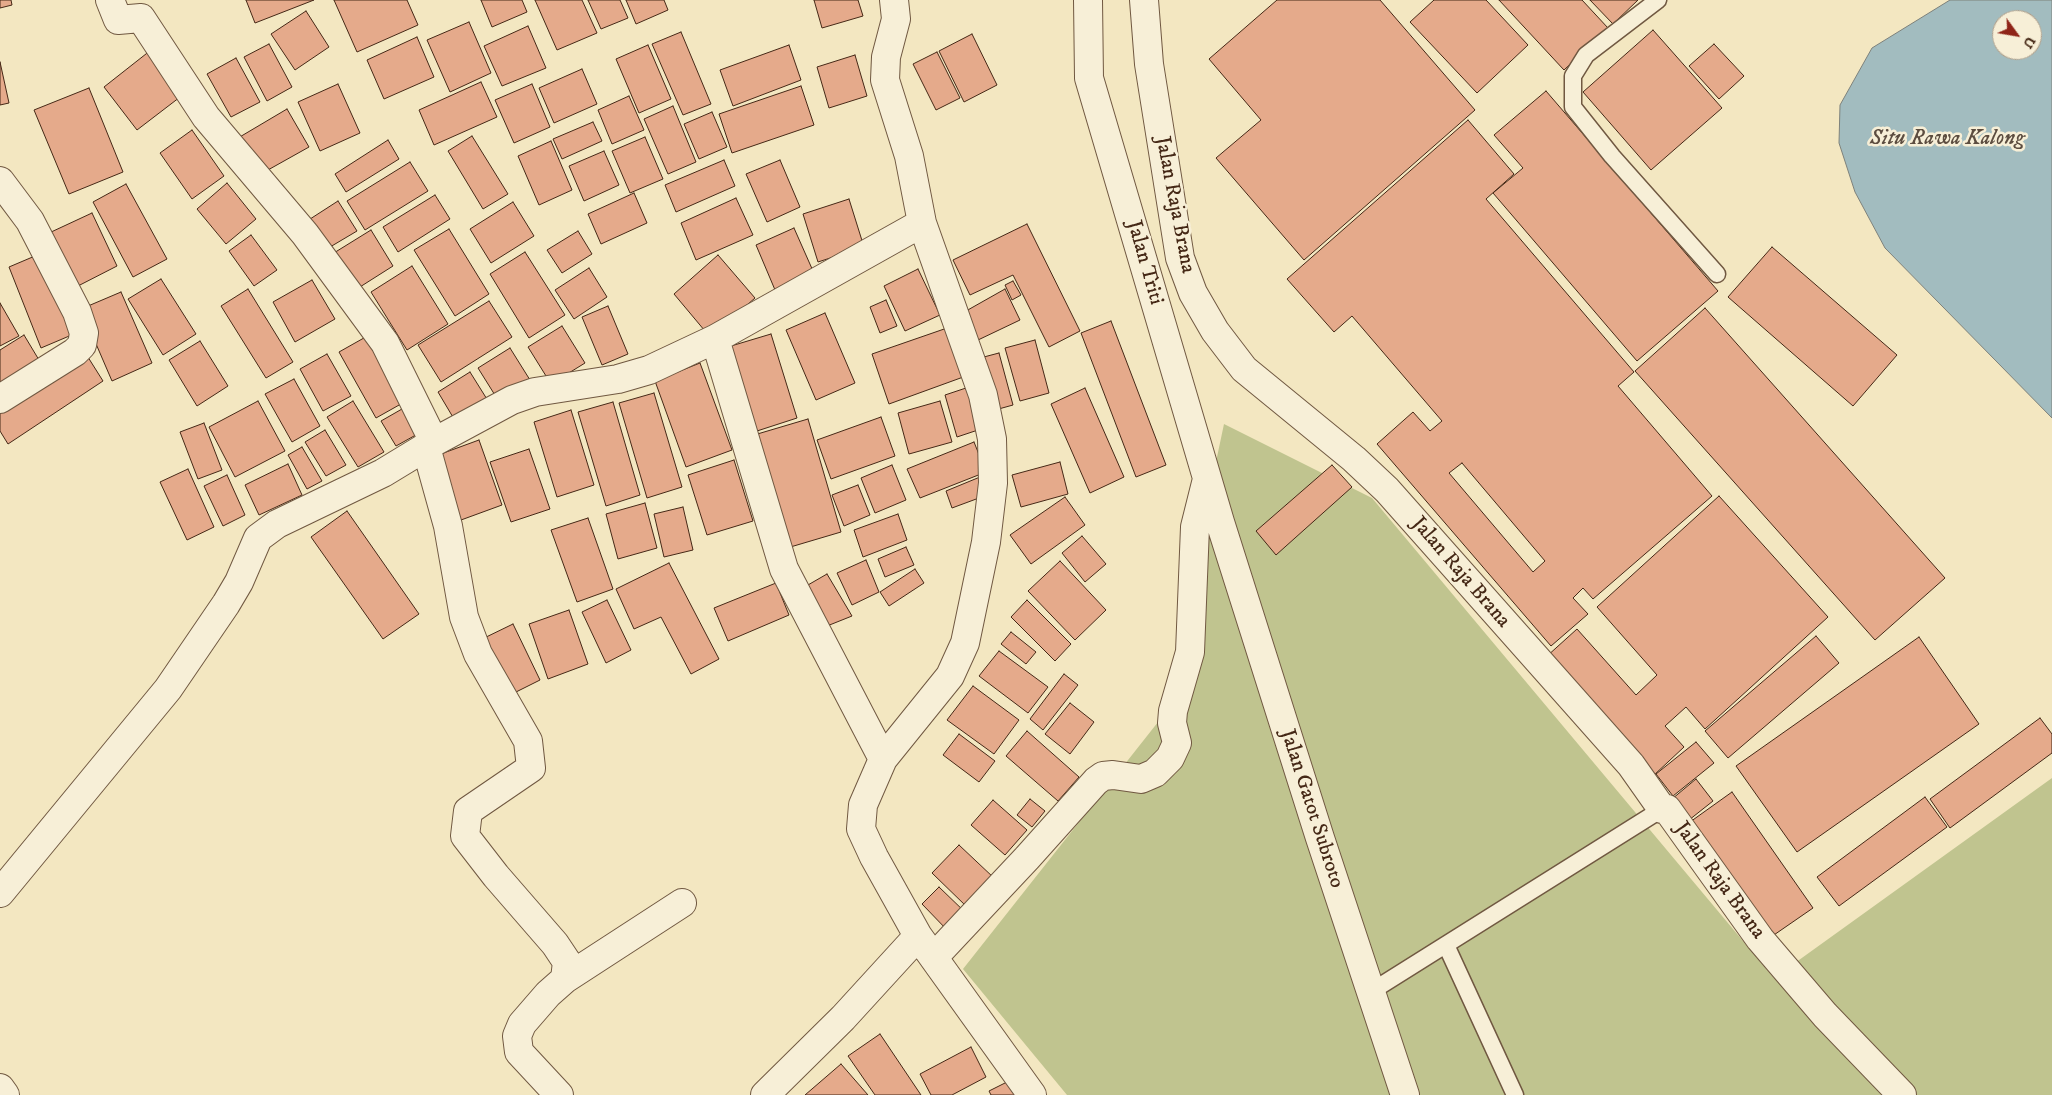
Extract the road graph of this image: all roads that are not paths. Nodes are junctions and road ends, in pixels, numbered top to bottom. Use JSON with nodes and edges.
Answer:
{"nodes":[{"id":1,"x":110,"y":0,"type":"edge"},
{"id":2,"x":894,"y":0,"type":"edge"},
{"id":3,"x":1088,"y":0,"type":"edge"},
{"id":4,"x":1144,"y":0,"type":"edge"},
{"id":5,"x":1658,"y":0,"type":"edge"},
{"id":6,"x":0,"y":180,"type":"edge"},
{"id":7,"x":922,"y":223,"type":"junction"},
{"id":8,"x":1717,"y":274,"type":"dead end"},
{"id":9,"x":715,"y":339,"type":"junction"},
{"id":10,"x":0,"y":399,"type":"edge"},
{"id":11,"x":430,"y":444,"type":"junction"},
{"id":12,"x":1207,"y":478,"type":"junction"},
{"id":13,"x":1220,"y":522,"type":"joint"},
{"id":14,"x":883,"y":759,"type":"junction"},
{"id":15,"x":1662,"y":809,"type":"junction"},
{"id":16,"x":0,"y":893,"type":"edge"},
{"id":17,"x":682,"y":903,"type":"dead end"},
{"id":18,"x":1446,"y":945,"type":"junction"},
{"id":19,"x":926,"y":947,"type":"junction"},
{"id":20,"x":565,"y":980,"type":"junction"},
{"id":21,"x":1372,"y":991,"type":"junction"},
{"id":22,"x":0,"y":1088,"type":"edge"},
{"id":23,"x":777,"y":1091,"type":"edge"},
{"id":24,"x":5,"y":1095,"type":"edge"},
{"id":25,"x":560,"y":1095,"type":"edge"},
{"id":26,"x":1032,"y":1095,"type":"edge"},
{"id":27,"x":1405,"y":1095,"type":"edge"},
{"id":28,"x":1515,"y":1095,"type":"edge"},
{"id":29,"x":1902,"y":1095,"type":"edge"}],
"edges":[{"from":1,"to":11,"type":"street"},
{"from":2,"to":7,"type":"street"},
{"from":3,"to":12,"type":"street","name":"Jalan Triti"},
{"from":4,"to":15,"type":"street","name":"Jalan Raja Brana"},
{"from":5,"to":8,"type":"lane"},
{"from":6,"to":10,"type":"street"},
{"from":7,"to":9,"type":"street"},
{"from":7,"to":14,"type":"street"},
{"from":9,"to":11,"type":"street"},
{"from":9,"to":14,"type":"street"},
{"from":11,"to":16,"type":"street"},
{"from":11,"to":20,"type":"street"},
{"from":12,"to":13,"type":"street","name":"Jalan Triti"},
{"from":12,"to":19,"type":"street"},
{"from":13,"to":21,"type":"street","name":"Jalan Gatot Subroto"},
{"from":14,"to":19,"type":"street"},
{"from":15,"to":18,"type":"lane"},
{"from":15,"to":29,"type":"street","name":"Jalan Raja Brana"},
{"from":17,"to":20,"type":"street"},
{"from":18,"to":21,"type":"lane"},
{"from":18,"to":28,"type":"lane"},
{"from":19,"to":23,"type":"street"},
{"from":19,"to":26,"type":"street"},
{"from":20,"to":25,"type":"street"},
{"from":21,"to":27,"type":"street","name":"Jalan Gatot Subroto"},
{"from":22,"to":24,"type":"street"}]}
